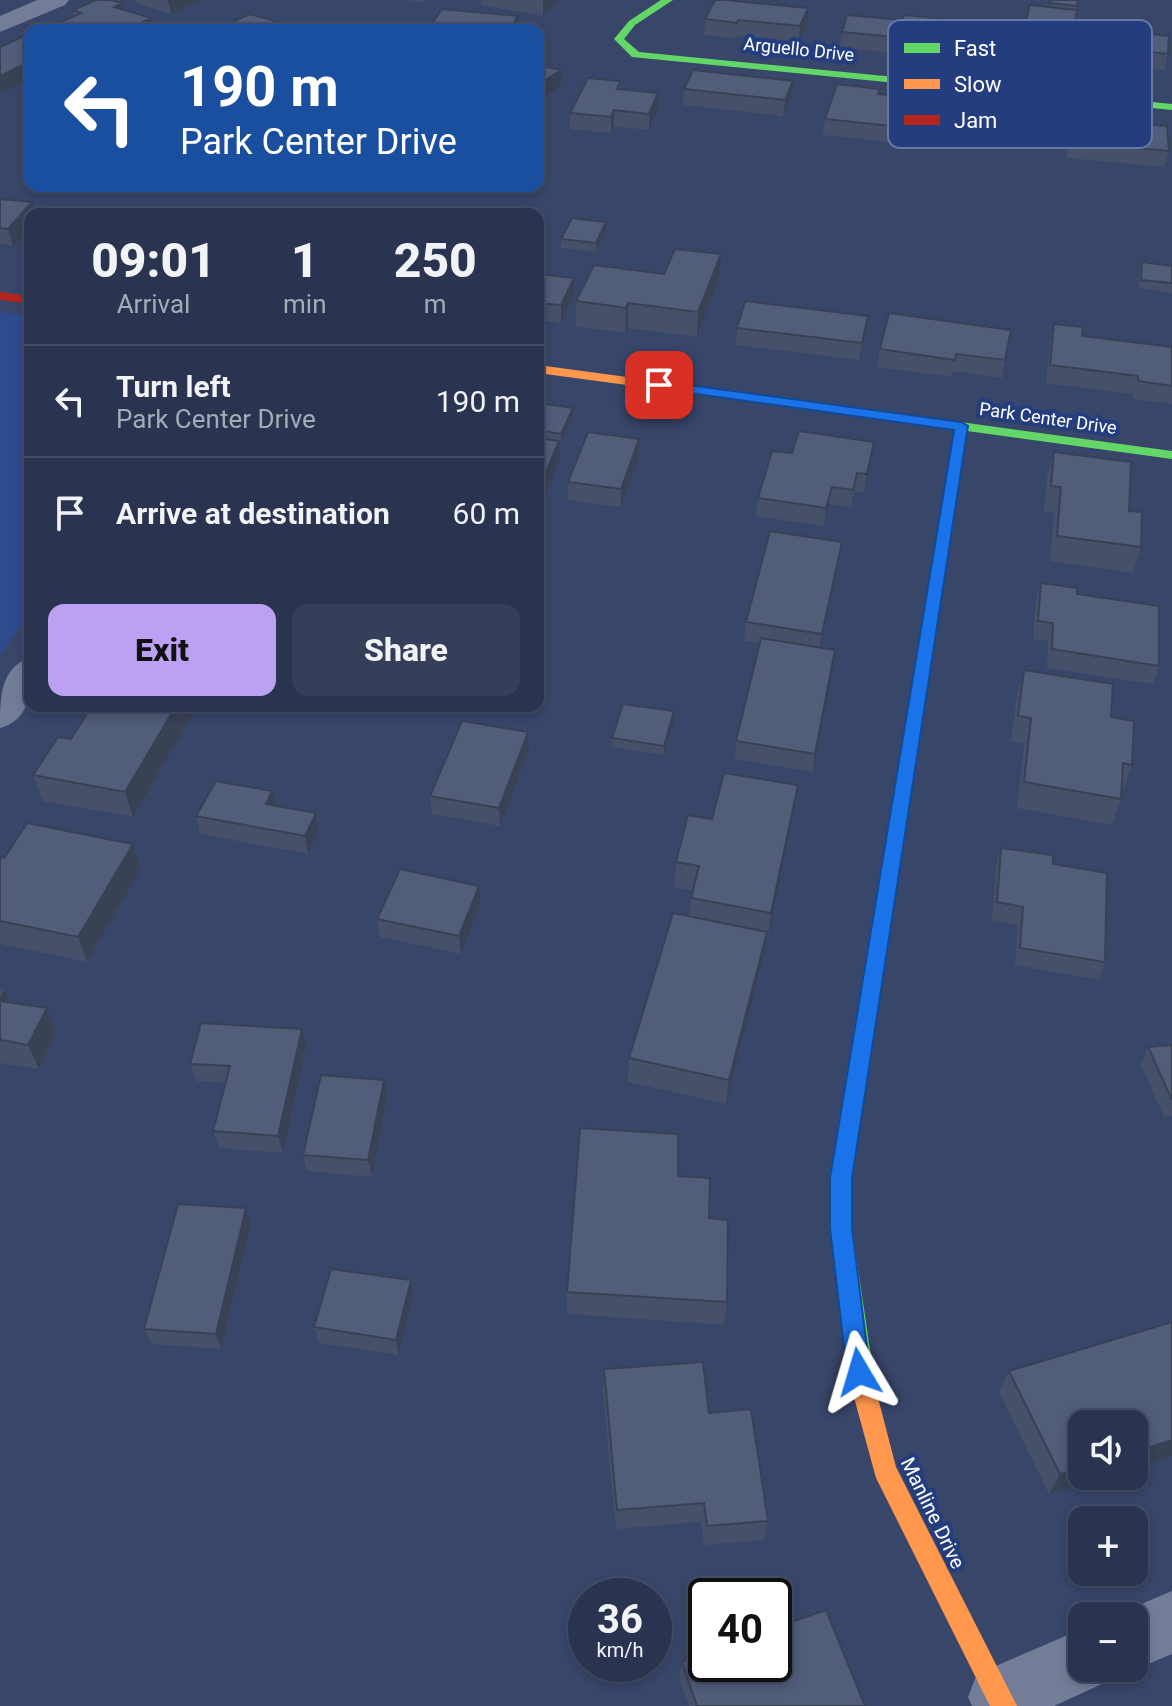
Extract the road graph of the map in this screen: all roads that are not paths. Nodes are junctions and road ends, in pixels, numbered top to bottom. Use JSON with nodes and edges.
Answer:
{"nodes":[{"id":1,"x":57,"y":0,"type":"edge"},
{"id":2,"x":668,"y":0,"type":"edge"},
{"id":3,"x":0,"y":25,"type":"edge"},
{"id":4,"x":888,"y":79,"type":"edge"},
{"id":5,"x":1152,"y":105,"type":"edge"},
{"id":6,"x":1172,"y":107,"type":"edge"},
{"id":7,"x":0,"y":296,"type":"edge"},
{"id":8,"x":24,"y":299,"type":"edge"},
{"id":9,"x":544,"y":370,"type":"edge"},
{"id":10,"x":961,"y":426,"type":"junction"},
{"id":11,"x":1172,"y":455,"type":"edge"},
{"id":12,"x":24,"y":680,"type":"edge"},
{"id":13,"x":0,"y":714,"type":"edge"},
{"id":14,"x":1172,"y":1622,"type":"edge"},
{"id":15,"x":1148,"y":1633,"type":"edge"},
{"id":16,"x":1068,"y":1668,"type":"edge"},
{"id":17,"x":1002,"y":1701,"type":"edge"}],
"edges":[{"from":1,"to":3,"type":"street"},
{"from":2,"to":4,"type":"street","name":"Arguello Drive"},
{"from":5,"to":6,"type":"street","name":"Arguello Drive"},
{"from":7,"to":8,"type":"street"},
{"from":9,"to":10,"type":"street","name":"Park Center Drive"},
{"from":10,"to":11,"type":"street","name":"Park Center Drive"},
{"from":10,"to":17,"type":"street","name":"Manline Drive"},
{"from":12,"to":13,"type":"street"},
{"from":14,"to":15,"type":"street"},
{"from":16,"to":17,"type":"street"}]}
